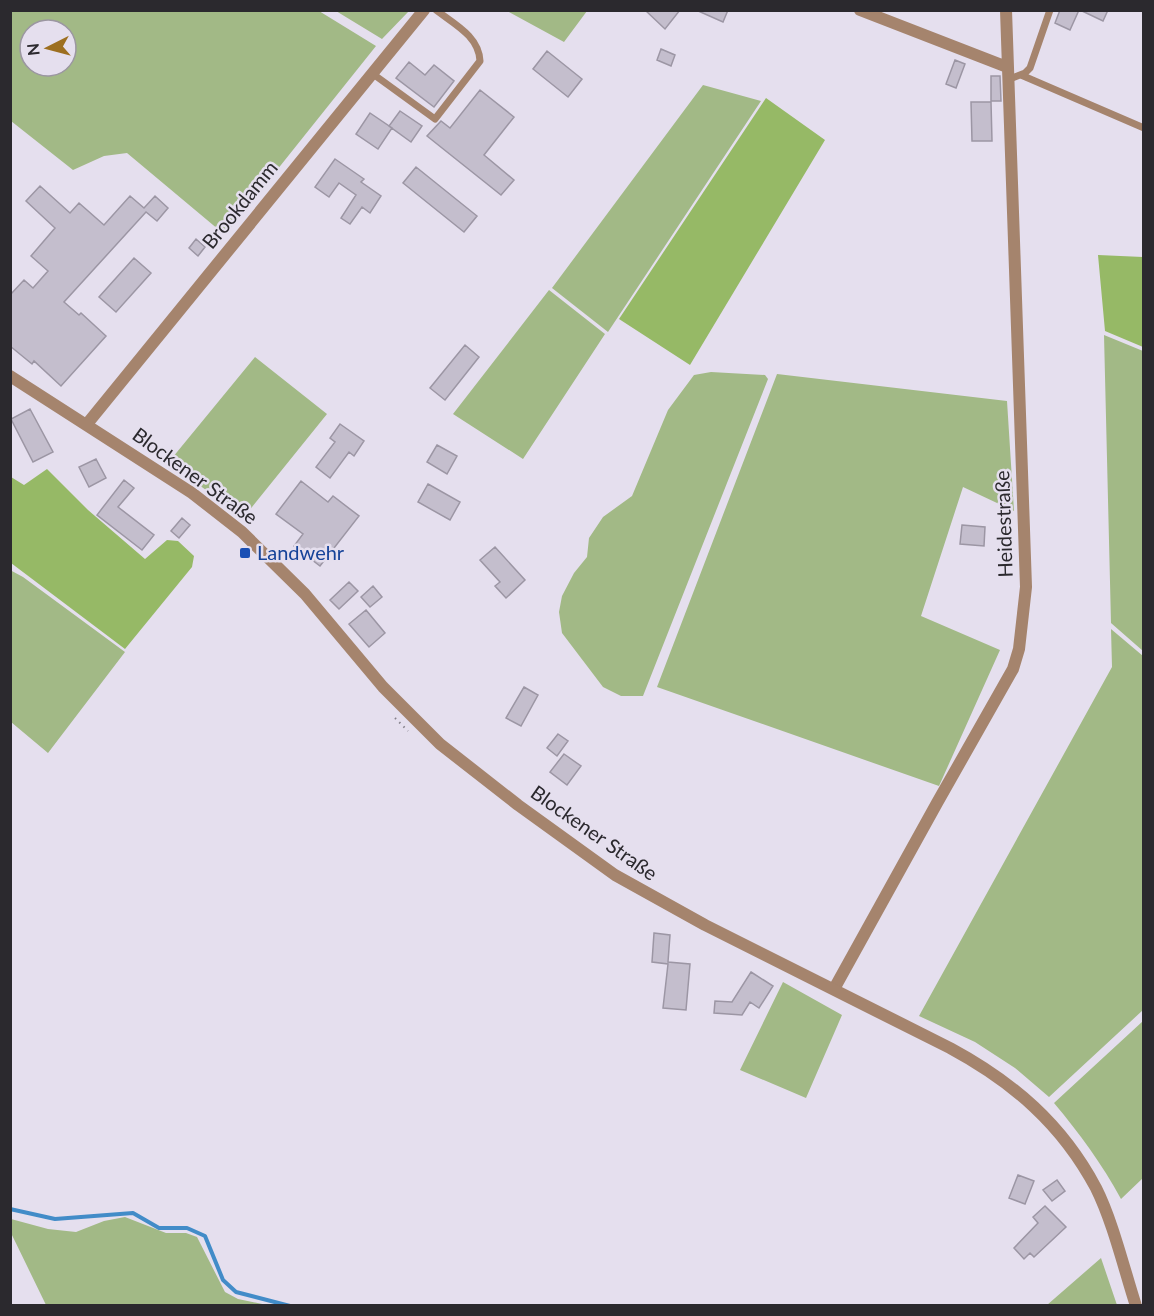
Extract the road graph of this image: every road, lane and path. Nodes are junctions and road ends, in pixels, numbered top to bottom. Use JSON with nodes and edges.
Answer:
{"nodes":[{"id":1,"x":424,"y":10,"type":"edge"},
{"id":2,"x":436,"y":10,"type":"edge"},
{"id":3,"x":860,"y":10,"type":"edge"},
{"id":4,"x":1006,"y":10,"type":"edge"},
{"id":5,"x":1050,"y":10,"type":"edge"},
{"id":6,"x":1007,"y":67,"type":"junction"},
{"id":7,"x":373,"y":74,"type":"junction"},
{"id":8,"x":1021,"y":75,"type":"junction"},
{"id":9,"x":1007,"y":80,"type":"junction"},
{"id":10,"x":1143,"y":128,"type":"edge"},
{"id":11,"x":10,"y":376,"type":"edge"},
{"id":12,"x":87,"y":424,"type":"junction"},
{"id":13,"x":392,"y":714,"type":"dead end"},
{"id":14,"x":409,"y":731,"type":"dead end"},
{"id":15,"x":834,"y":989,"type":"junction"},
{"id":16,"x":1136,"y":1305,"type":"edge"}],
"edges":[{"from":1,"to":7,"type":"street","name":"Brookdamm"},
{"from":2,"to":7,"type":"lane"},
{"from":3,"to":6,"type":"street"},
{"from":4,"to":6,"type":"street","name":"Heidestraße"},
{"from":5,"to":8,"type":"lane"},
{"from":6,"to":9,"type":"street","name":"Heidestraße"},
{"from":7,"to":12,"type":"street","name":"Brookdamm"},
{"from":8,"to":9,"type":"lane"},
{"from":8,"to":10,"type":"lane"},
{"from":9,"to":15,"type":"street","name":"Heidestraße"},
{"from":11,"to":12,"type":"street","name":"Blockener Straße"},
{"from":12,"to":15,"type":"street","name":"Blockener Straße"},
{"from":13,"to":14,"type":"path"},
{"from":15,"to":16,"type":"street","name":"Blockener Straße"}]}
